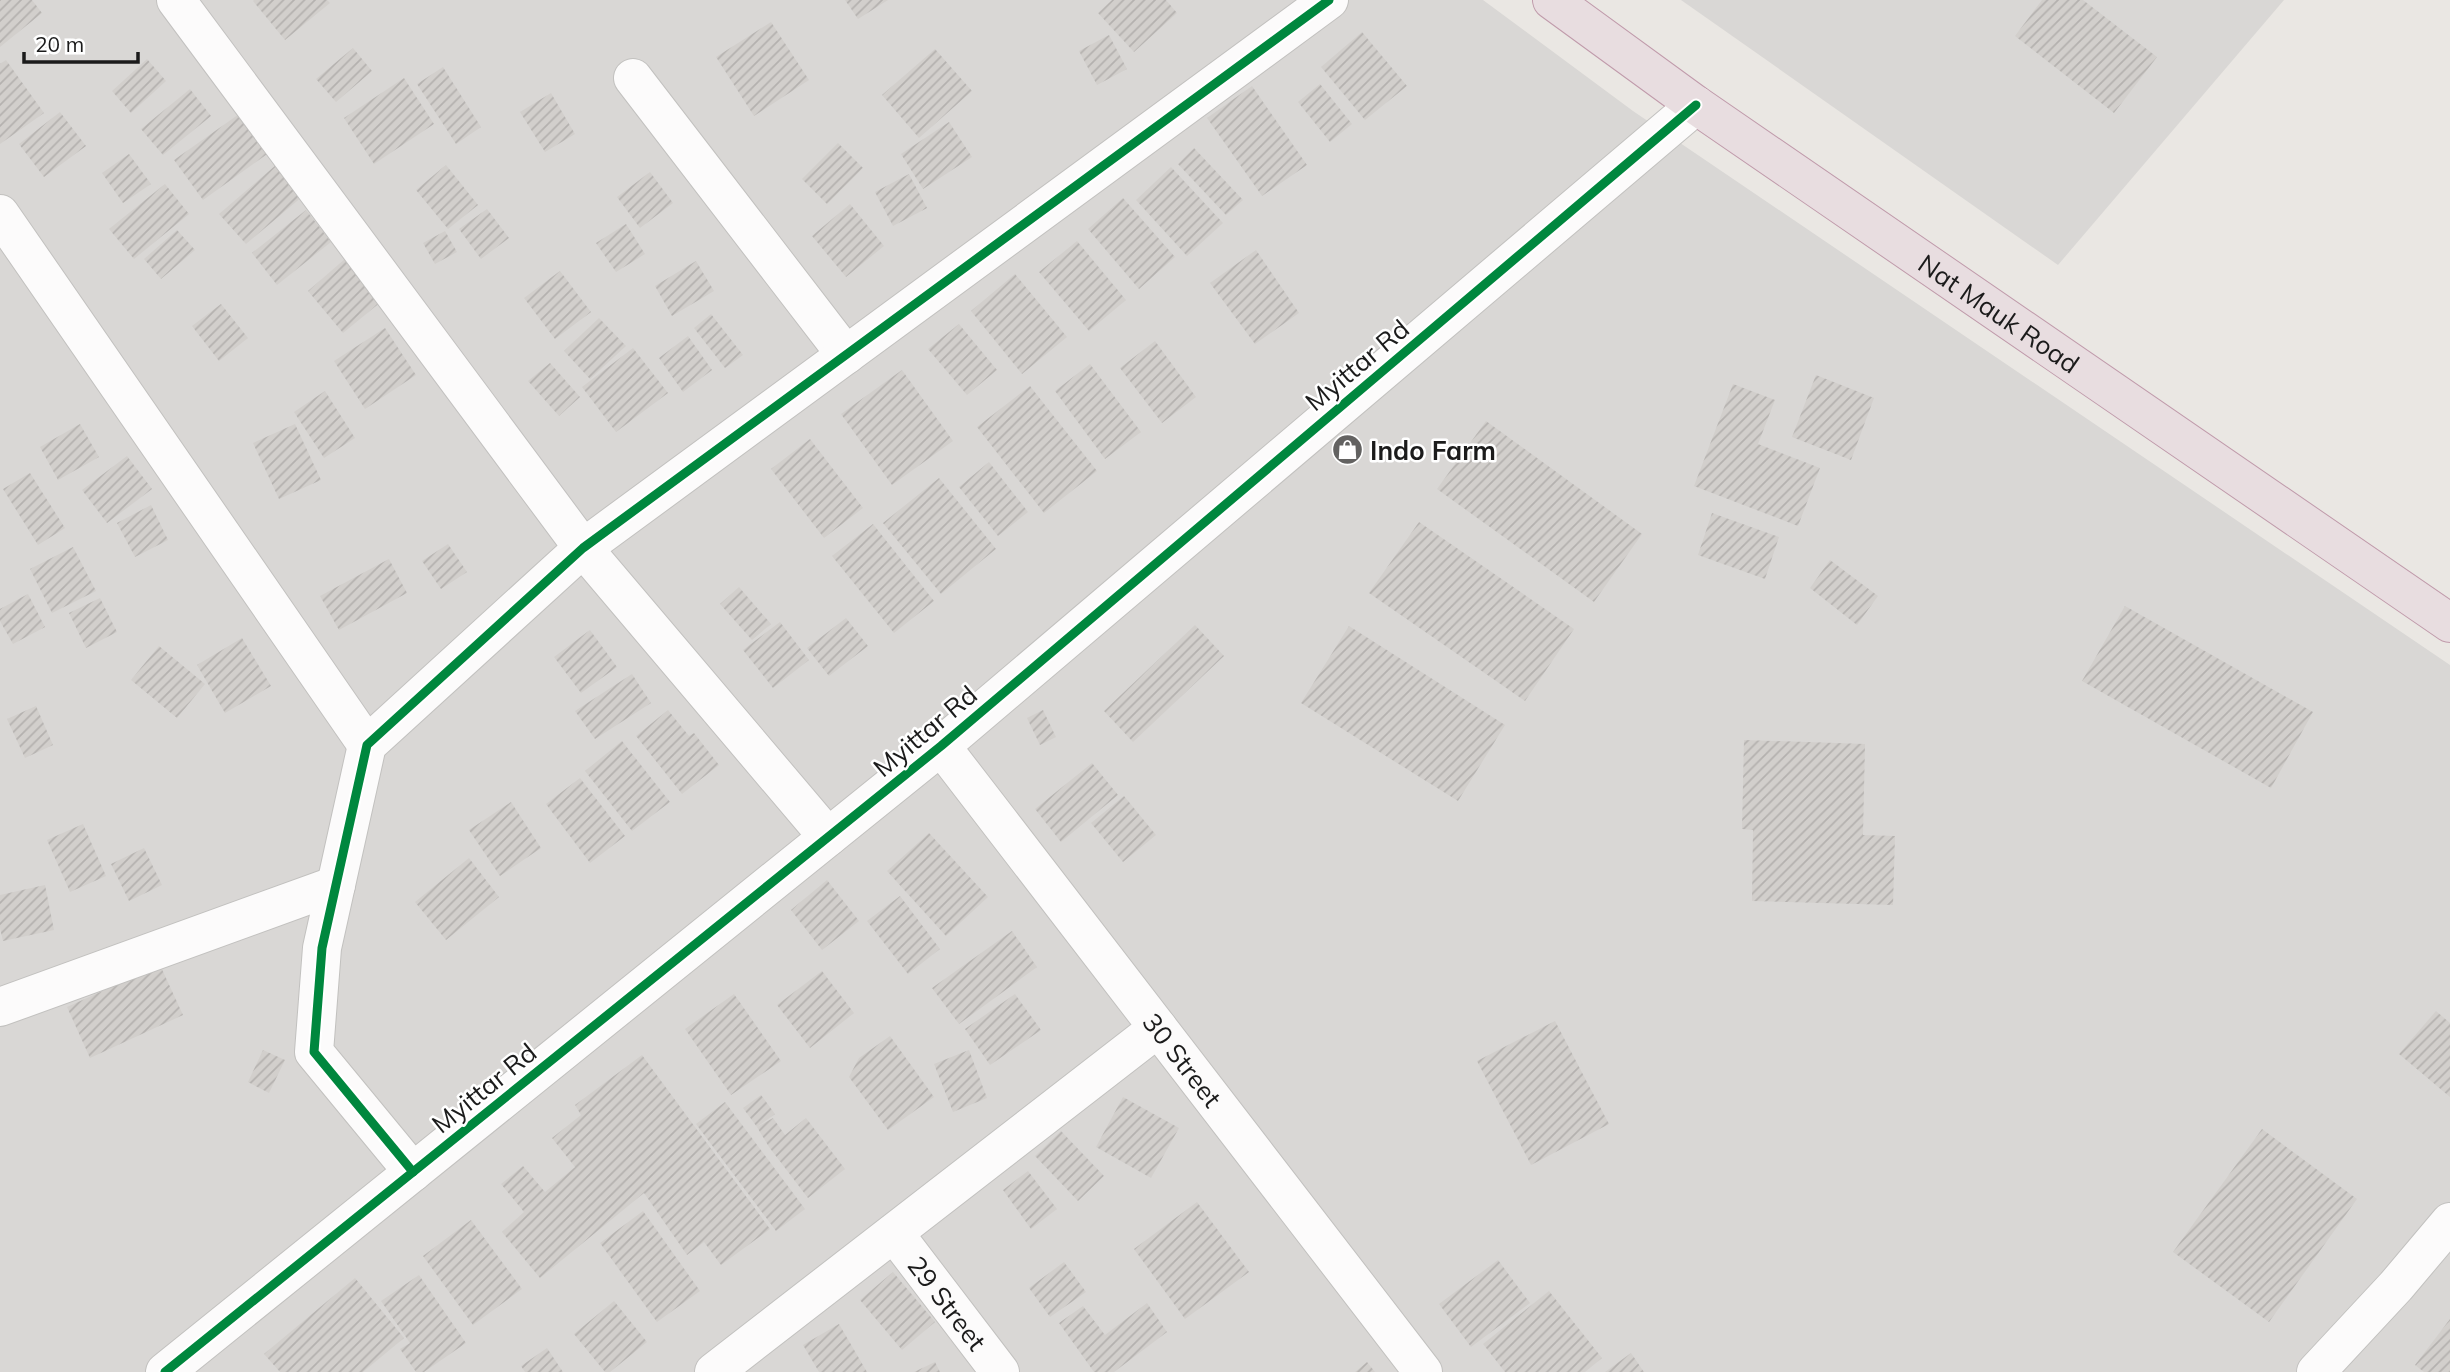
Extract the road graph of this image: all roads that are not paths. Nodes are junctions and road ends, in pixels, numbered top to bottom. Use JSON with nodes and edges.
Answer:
{"nodes":[{"id":1,"x":176,"y":0,"type":"edge"},
{"id":2,"x":1329,"y":0,"type":"edge"},
{"id":3,"x":1552,"y":0,"type":"edge"},
{"id":4,"x":633,"y":78,"type":"dead end"},
{"id":5,"x":1696,"y":105,"type":"junction"},
{"id":6,"x":0,"y":214,"type":"edge"},
{"id":7,"x":846,"y":355,"type":"junction"},
{"id":8,"x":583,"y":548,"type":"junction"},
{"id":9,"x":2450,"y":624,"type":"edge"},
{"id":10,"x":367,"y":745,"type":"junction"},
{"id":11,"x":941,"y":746,"type":"junction"},
{"id":12,"x":828,"y":837,"type":"junction"},
{"id":13,"x":336,"y":885,"type":"junction"},
{"id":14,"x":0,"y":1007,"type":"edge"},
{"id":15,"x":1158,"y":1028,"type":"junction"},
{"id":16,"x":413,"y":1172,"type":"junction"},
{"id":17,"x":2450,"y":1222,"type":"edge"},
{"id":18,"x":894,"y":1233,"type":"junction"},
{"id":19,"x":180,"y":1367,"type":"edge"},
{"id":20,"x":714,"y":1372,"type":"edge"},
{"id":21,"x":1000,"y":1372,"type":"edge"},
{"id":22,"x":1423,"y":1372,"type":"edge"},
{"id":23,"x":2316,"y":1372,"type":"edge"}],
"edges":[{"from":1,"to":8,"type":"street"},
{"from":2,"to":7,"type":"street"},
{"from":3,"to":5,"type":"highway","name":"Nat Mauk Road"},
{"from":4,"to":7,"type":"street"},
{"from":5,"to":9,"type":"highway","name":"Nat Mauk Road"},
{"from":5,"to":11,"type":"street","name":"Myittar Rd"},
{"from":6,"to":10,"type":"street"},
{"from":7,"to":8,"type":"street"},
{"from":8,"to":10,"type":"street"},
{"from":8,"to":12,"type":"street"},
{"from":10,"to":13,"type":"street"},
{"from":11,"to":12,"type":"street","name":"Myittar Rd"},
{"from":11,"to":15,"type":"street","name":"30 Street"},
{"from":12,"to":16,"type":"street","name":"Myittar Rd"},
{"from":13,"to":14,"type":"street"},
{"from":13,"to":16,"type":"street"},
{"from":15,"to":18,"type":"street"},
{"from":15,"to":22,"type":"street","name":"30 Street"},
{"from":16,"to":19,"type":"street","name":"Myittar Rd"},
{"from":17,"to":23,"type":"street"},
{"from":18,"to":20,"type":"street"},
{"from":18,"to":21,"type":"street","name":"29 Street"}]}
